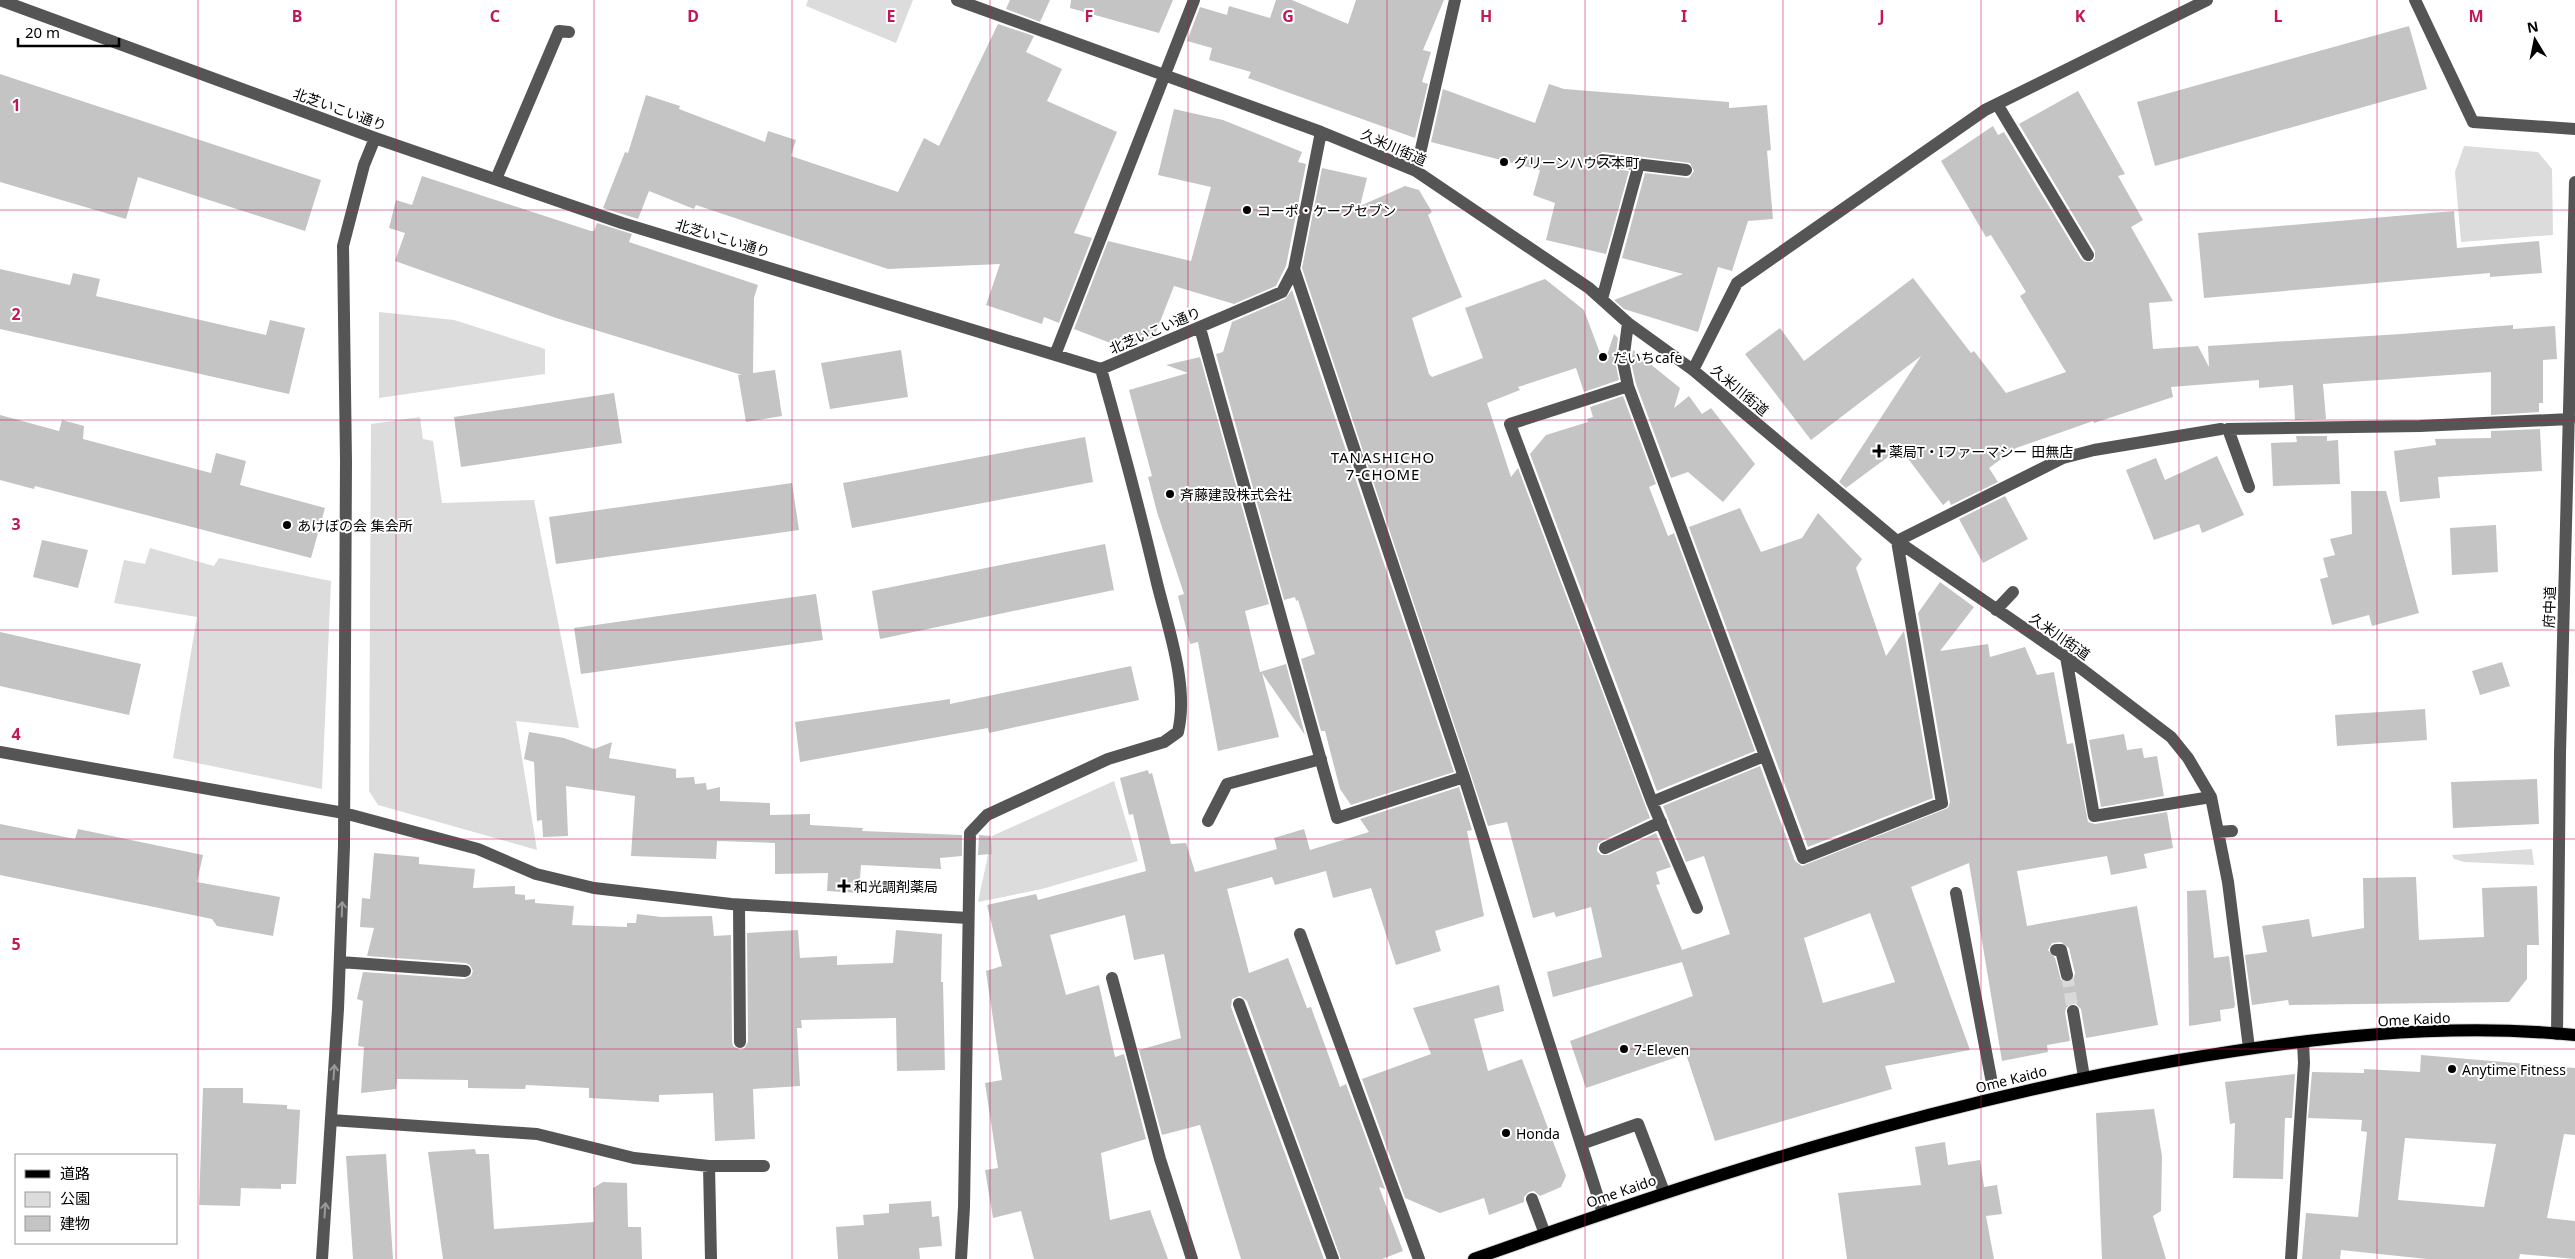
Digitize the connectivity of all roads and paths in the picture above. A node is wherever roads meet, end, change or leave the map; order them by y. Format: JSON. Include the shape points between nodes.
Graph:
{"nodes":[{"id":1,"x":0,"y":0,"type":"edge"},
{"id":2,"x":957,"y":0,"type":"edge"},
{"id":3,"x":1194,"y":0,"type":"edge"},
{"id":4,"x":1455,"y":0,"type":"edge"},
{"id":5,"x":2208,"y":0,"type":"edge"},
{"id":6,"x":2415,"y":0,"type":"edge"},
{"id":7,"x":570,"y":32,"type":"dead end"},
{"id":8,"x":1164,"y":75,"type":"junction"},
{"id":9,"x":1997,"y":104,"type":"junction"},
{"id":10,"x":2575,"y":129,"type":"edge"},
{"id":11,"x":1321,"y":132,"type":"junction"},
{"id":12,"x":375,"y":138,"type":"junction"},
{"id":13,"x":1602,"y":160,"type":"dead end"},
{"id":14,"x":1639,"y":164,"type":"junction"},
{"id":15,"x":1686,"y":170,"type":"dead end"},
{"id":16,"x":1416,"y":171,"type":"junction"},
{"id":17,"x":496,"y":180,"type":"junction"},
{"id":18,"x":2575,"y":182,"type":"edge"},
{"id":19,"x":2088,"y":255,"type":"dead end"},
{"id":20,"x":1294,"y":270,"type":"junction"},
{"id":21,"x":1602,"y":299,"type":"junction"},
{"id":22,"x":1628,"y":323,"type":"junction"},
{"id":23,"x":1200,"y":328,"type":"junction"},
{"id":24,"x":1054,"y":355,"type":"junction"},
{"id":25,"x":1102,"y":369,"type":"junction"},
{"id":26,"x":1693,"y":370,"type":"junction"},
{"id":27,"x":1628,"y":386,"type":"junction"},
{"id":28,"x":2570,"y":419,"type":"junction"},
{"id":29,"x":2225,"y":429,"type":"junction"},
{"id":30,"x":2249,"y":487,"type":"dead end"},
{"id":31,"x":1896,"y":541,"type":"junction"},
{"id":32,"x":2012,"y":592,"type":"dead end"},
{"id":33,"x":1996,"y":610,"type":"junction"},
{"id":34,"x":2569,"y":647,"type":"edge"},
{"id":35,"x":2066,"y":657,"type":"junction"},
{"id":36,"x":0,"y":752,"type":"edge"},
{"id":37,"x":1764,"y":756,"type":"junction"},
{"id":38,"x":1321,"y":759,"type":"junction"},
{"id":39,"x":1464,"y":777,"type":"junction"},
{"id":40,"x":2211,"y":797,"type":"junction"},
{"id":41,"x":1652,"y":802,"type":"junction"},
{"id":42,"x":344,"y":813,"type":"junction"},
{"id":43,"x":1208,"y":821,"type":"dead end"},
{"id":44,"x":1661,"y":822,"type":"junction"},
{"id":45,"x":2232,"y":831,"type":"dead end"},
{"id":46,"x":2218,"y":832,"type":"junction"},
{"id":47,"x":1605,"y":848,"type":"dead end"},
{"id":48,"x":1956,"y":893,"type":"dead end"},
{"id":49,"x":739,"y":904,"type":"junction"},
{"id":50,"x":1697,"y":908,"type":"dead end"},
{"id":51,"x":968,"y":918,"type":"junction"},
{"id":52,"x":1300,"y":934,"type":"dead end"},
{"id":53,"x":2056,"y":950,"type":"dead end"},
{"id":54,"x":340,"y":962,"type":"junction"},
{"id":55,"x":465,"y":970,"type":"dead end"},
{"id":56,"x":2066,"y":974,"type":"tunnel mouth"},
{"id":57,"x":1112,"y":978,"type":"dead end"},
{"id":58,"x":1239,"y":1004,"type":"dead end"},
{"id":59,"x":2073,"y":1011,"type":"tunnel mouth"},
{"id":60,"x":2557,"y":1034,"type":"junction"},
{"id":61,"x":2575,"y":1035,"type":"edge"},
{"id":62,"x":740,"y":1042,"type":"dead end"},
{"id":63,"x":2303,"y":1042,"type":"junction"},
{"id":64,"x":2249,"y":1048,"type":"junction"},
{"id":65,"x":2084,"y":1077,"type":"junction"},
{"id":66,"x":1991,"y":1078,"type":"dead end"},
{"id":67,"x":331,"y":1120,"type":"junction"},
{"id":68,"x":1581,"y":1144,"type":"junction"},
{"id":69,"x":709,"y":1166,"type":"junction"},
{"id":70,"x":764,"y":1166,"type":"dead end"},
{"id":71,"x":1664,"y":1192,"type":"junction"},
{"id":72,"x":1532,"y":1199,"type":"dead end"},
{"id":73,"x":1603,"y":1213,"type":"junction"},
{"id":74,"x":1545,"y":1234,"type":"junction"},
{"id":75,"x":322,"y":1259,"type":"edge"},
{"id":76,"x":711,"y":1259,"type":"edge"},
{"id":77,"x":961,"y":1259,"type":"edge"},
{"id":78,"x":1192,"y":1259,"type":"edge"},
{"id":79,"x":1333,"y":1259,"type":"edge"},
{"id":80,"x":1419,"y":1259,"type":"edge"},
{"id":81,"x":1474,"y":1259,"type":"edge"},
{"id":82,"x":2290,"y":1259,"type":"edge"}],
"edges":[{"from":1,"to":12,"type":"street","name":"北芝いこい通り"},
{"from":2,"to":8,"type":"street","name":"久米川街道"},
{"from":3,"to":8,"type":"street"},
{"from":4,"to":16,"type":"street"},
{"from":5,"to":9,"type":"street"},
{"from":6,"to":10,"type":"street","via":[[2473,122]]},
{"from":7,"to":17,"type":"street","via":[[558,31]]},
{"from":8,"to":11,"type":"street","name":"久米川街道"},
{"from":8,"to":24,"type":"street"},
{"from":9,"to":19,"type":"street"},
{"from":9,"to":26,"type":"street","via":[[1737,283]]},
{"from":11,"to":16,"type":"street","name":"久米川街道"},
{"from":11,"to":20,"type":"street","name":"北芝いこい通り"},
{"from":12,"to":17,"type":"street","name":"北芝いこい通り"},
{"from":12,"to":42,"type":"street","via":[[364,165],[344,246]]},
{"from":13,"to":14,"type":"street"},
{"from":14,"to":15,"type":"street"},
{"from":14,"to":21,"type":"street"},
{"from":16,"to":21,"type":"street","name":"久米川街道"},
{"from":17,"to":24,"type":"street","name":"北芝いこい通り","via":[[622,223]]},
{"from":18,"to":28,"type":"street","name":"府中道"},
{"from":20,"to":23,"type":"street","name":"北芝いこい通り","via":[[1282,292]]},
{"from":20,"to":39,"type":"street"},
{"from":21,"to":22,"type":"street","name":"久米川街道"},
{"from":22,"to":26,"type":"street","name":"久米川街道"},
{"from":22,"to":27,"type":"street","via":[[1624,362]]},
{"from":23,"to":25,"type":"street","name":"北芝いこい通り"},
{"from":23,"to":38,"type":"street"},
{"from":24,"to":25,"type":"street","name":"北芝いこい通り"},
{"from":25,"to":51,"type":"street","via":[[1170,636],[1180,685],[1182,716],[1178,732],[1164,742],[1108,759],[987,815],[970,833]]},
{"from":26,"to":31,"type":"street","name":"久米川街道"},
{"from":27,"to":37,"type":"street"},
{"from":27,"to":41,"type":"street","via":[[1510,424]]},
{"from":28,"to":29,"type":"street","via":[[2420,426]]},
{"from":28,"to":34,"type":"street","name":"府中道"},
{"from":29,"to":30,"type":"street"},
{"from":29,"to":31,"type":"street","via":[[2063,458]]},
{"from":31,"to":33,"type":"street","name":"久米川街道"},
{"from":31,"to":37,"type":"street","via":[[1942,803],[1803,858]]},
{"from":32,"to":33,"type":"street"},
{"from":33,"to":35,"type":"street","name":"久米川街道"},
{"from":34,"to":60,"type":"street","name":"府中道"},
{"from":35,"to":40,"type":"street","name":"久米川街道","via":[[2193,755]]},
{"from":35,"to":40,"type":"street","via":[[2094,816]]},
{"from":36,"to":42,"type":"street"},
{"from":37,"to":41,"type":"street"},
{"from":38,"to":39,"type":"street","via":[[1337,818]]},
{"from":38,"to":43,"type":"street","via":[[1227,784]]},
{"from":39,"to":68,"type":"street"},
{"from":40,"to":46,"type":"street","name":"久米川街道"},
{"from":41,"to":44,"type":"street"},
{"from":42,"to":49,"type":"street","via":[[478,849],[536,874],[594,888]]},
{"from":54,"to":42,"type":"street","one_way":true},
{"from":44,"to":47,"type":"street"},
{"from":44,"to":50,"type":"street"},
{"from":45,"to":46,"type":"street"},
{"from":46,"to":64,"type":"street","name":"久米川街道","via":[[2228,882]]},
{"from":48,"to":66,"type":"street"},
{"from":49,"to":51,"type":"street"},
{"from":49,"to":62,"type":"street"},
{"from":51,"to":77,"type":"street"},
{"from":52,"to":80,"type":"street"},
{"from":53,"to":56,"type":"street","via":[[2061,950]]},
{"from":54,"to":55,"type":"street"},
{"from":67,"to":54,"type":"street","one_way":true},
{"from":57,"to":78,"type":"street","via":[[1160,1159]]},
{"from":58,"to":79,"type":"street"},
{"from":59,"to":65,"type":"street"},
{"from":60,"to":61,"type":"main road","name":"Ome Kaido"},
{"from":60,"to":63,"type":"main road","name":"Ome Kaido","via":[[2416,1032]]},
{"from":63,"to":64,"type":"main road","name":"Ome Kaido"},
{"from":63,"to":82,"type":"street"},
{"from":64,"to":65,"type":"main road","name":"Ome Kaido"},
{"from":65,"to":71,"type":"main road","name":"Ome Kaido","via":[[1980,1101],[1800,1150]]},
{"from":67,"to":69,"type":"street","via":[[537,1134],[634,1158]]},
{"from":75,"to":67,"type":"street","one_way":true},
{"from":68,"to":71,"type":"street","via":[[1638,1124]]},
{"from":68,"to":73,"type":"street"},
{"from":69,"to":70,"type":"street"},
{"from":69,"to":76,"type":"street"},
{"from":71,"to":73,"type":"main road","name":"Ome Kaido"},
{"from":72,"to":74,"type":"street"},
{"from":73,"to":74,"type":"main road","name":"Ome Kaido"},
{"from":74,"to":81,"type":"main road","name":"Ome Kaido"}]}
